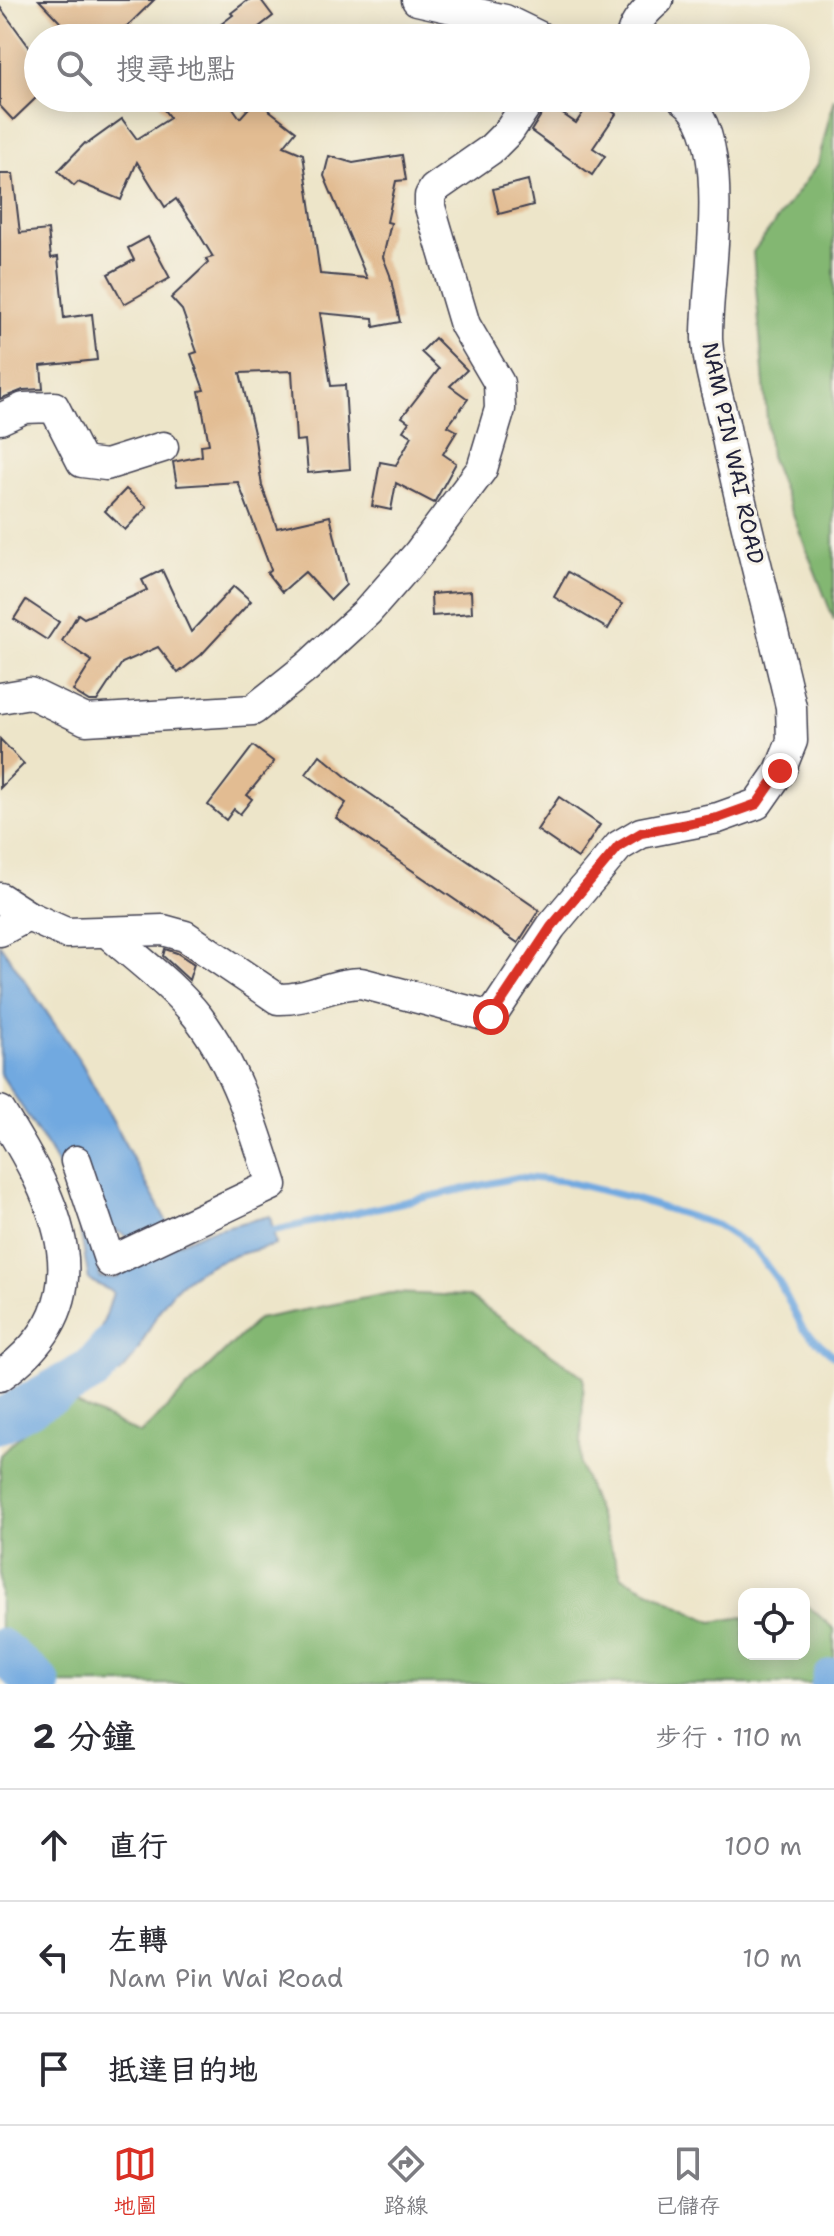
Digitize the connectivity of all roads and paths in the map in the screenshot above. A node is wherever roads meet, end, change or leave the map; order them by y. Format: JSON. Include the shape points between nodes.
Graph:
{"nodes":[{"id":1,"x":417,"y":0,"type":"edge"},
{"id":2,"x":658,"y":0,"type":"edge"},
{"id":3,"x":513,"y":24,"type":"edge"},
{"id":4,"x":637,"y":24,"type":"edge"},
{"id":5,"x":522,"y":112,"type":"edge"},
{"id":6,"x":695,"y":112,"type":"edge"},
{"id":7,"x":0,"y":419,"type":"edge"},
{"id":8,"x":163,"y":447,"type":"dead end"},
{"id":9,"x":0,"y":698,"type":"edge"},
{"id":10,"x":8,"y":918,"type":"edge"},
{"id":11,"x":108,"y":933,"type":"junction"},
{"id":12,"x":0,"y":1111,"type":"edge"},
{"id":13,"x":76,"y":1161,"type":"dead end"},
{"id":14,"x":0,"y":1376,"type":"edge"}],
"edges":[{"from":1,"to":3,"type":"street"},
{"from":2,"to":4,"type":"street"},
{"from":5,"to":9,"type":"street","via":[[490,150],[430,196],[465,325],[499,383],[500,409],[482,469],[367,612],[253,710],[86,720],[30,693]]},
{"from":6,"to":11,"type":"street","name":"NAM PIN WAI ROAD","via":[[712,147],[716,190],[707,341],[735,481],[791,707],[792,741],[780,771],[757,804],[718,818],[641,833],[619,846],[551,927],[491,1017],[361,983],[297,1000],[278,999],[185,936],[163,930]]},
{"from":7,"to":8,"type":"street","via":[[24,408],[54,407],[82,462],[106,465]]},
{"from":10,"to":11,"type":"street","via":[[66,933]]},
{"from":11,"to":13,"type":"street","via":[[168,985],[220,1051],[272,1185],[110,1262]]},
{"from":12,"to":14,"type":"street","via":[[47,1194],[63,1262],[52,1322],[36,1346]]}]}
